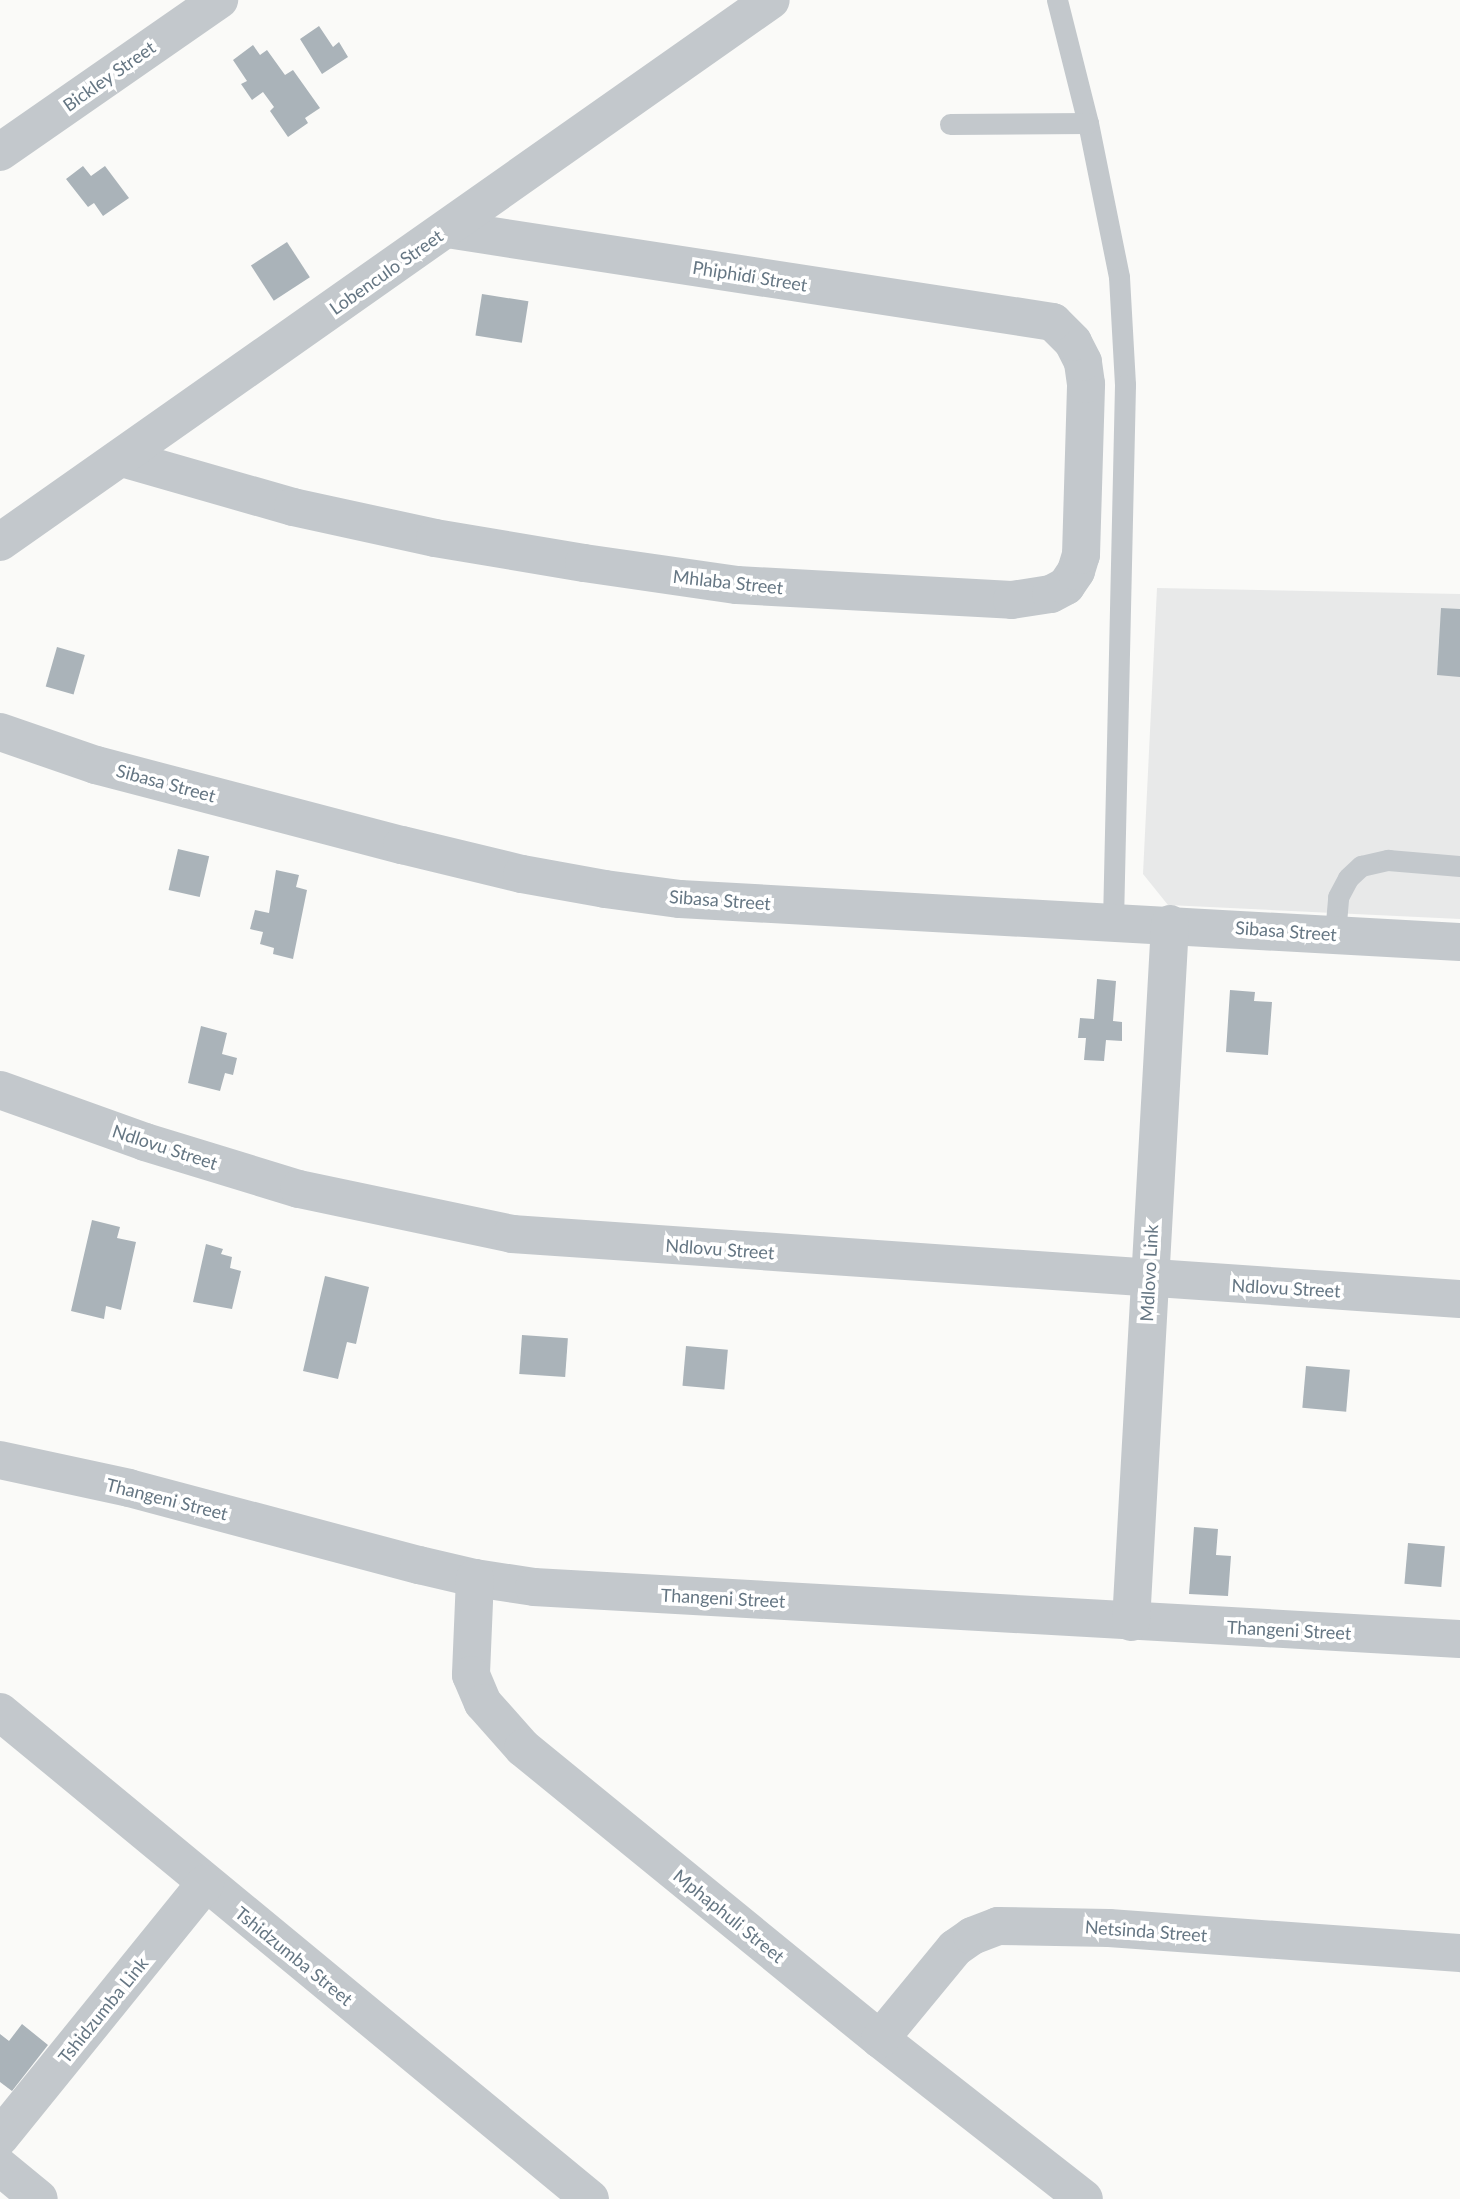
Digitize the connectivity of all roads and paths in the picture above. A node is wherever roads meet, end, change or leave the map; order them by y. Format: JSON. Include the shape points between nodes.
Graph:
{"nodes":[{"id":1,"x":219,"y":0,"type":"edge"},
{"id":2,"x":771,"y":0,"type":"edge"},
{"id":3,"x":1057,"y":0,"type":"edge"},
{"id":4,"x":1088,"y":123,"type":"junction"},
{"id":5,"x":950,"y":124,"type":"dead end"},
{"id":6,"x":0,"y":152,"type":"edge"},
{"id":7,"x":447,"y":229,"type":"junction"},
{"id":8,"x":1053,"y":322,"type":"joint"},
{"id":9,"x":122,"y":458,"type":"junction"},
{"id":10,"x":0,"y":542,"type":"edge"},
{"id":11,"x":0,"y":732,"type":"edge"},
{"id":12,"x":1460,"y":866,"type":"edge"},
{"id":13,"x":1113,"y":921,"type":"junction"},
{"id":14,"x":1170,"y":924,"type":"junction"},
{"id":15,"x":1335,"y":934,"type":"junction"},
{"id":16,"x":1460,"y":942,"type":"edge"},
{"id":17,"x":0,"y":1090,"type":"edge"},
{"id":18,"x":1149,"y":1280,"type":"junction"},
{"id":19,"x":1460,"y":1299,"type":"edge"},
{"id":20,"x":0,"y":1460,"type":"edge"},
{"id":21,"x":475,"y":1578,"type":"junction"},
{"id":22,"x":1131,"y":1622,"type":"junction"},
{"id":23,"x":1460,"y":1639,"type":"edge"},
{"id":24,"x":0,"y":1712,"type":"edge"},
{"id":25,"x":205,"y":1884,"type":"junction"},
{"id":26,"x":1460,"y":1953,"type":"edge"},
{"id":27,"x":880,"y":2039,"type":"junction"},
{"id":28,"x":0,"y":2137,"type":"edge"},
{"id":29,"x":0,"y":2167,"type":"edge"},
{"id":30,"x":39,"y":2199,"type":"edge"},
{"id":31,"x":590,"y":2199,"type":"edge"},
{"id":32,"x":1084,"y":2199,"type":"edge"}],
"edges":[{"from":1,"to":6,"type":"street","name":"Bickley Street"},
{"from":2,"to":7,"type":"street","name":"Lobenculo Street"},
{"from":3,"to":4,"type":"lane"},
{"from":4,"to":5,"type":"lane"},
{"from":4,"to":13,"type":"lane","via":[[1119,277],[1125,385]]},
{"from":7,"to":8,"type":"street","name":"Phiphidi Street"},
{"from":7,"to":9,"type":"street","name":"Lobenculo Street"},
{"from":8,"to":9,"type":"street","name":"Mhlaba Street","via":[[1073,342],[1083,362],[1086,384],[1081,555],[1066,586],[1032,599],[737,585],[584,564],[293,507]]},
{"from":9,"to":10,"type":"street","name":"Lobenculo Street"},
{"from":11,"to":13,"type":"street","name":"Sibasa Street","via":[[96,765],[402,845],[605,889],[680,899]]},
{"from":12,"to":15,"type":"lane","via":[[1388,860],[1361,866],[1338,897]]},
{"from":13,"to":14,"type":"street","name":"Sibasa Street"},
{"from":14,"to":15,"type":"street","name":"Sibasa Street"},
{"from":14,"to":18,"type":"street","name":"Mdlovo Link"},
{"from":15,"to":16,"type":"street","name":"Sibasa Street"},
{"from":17,"to":18,"type":"street","name":"Ndlovu Street","via":[[145,1142],[299,1189],[512,1234]]},
{"from":18,"to":19,"type":"street","name":"Ndlovu Street"},
{"from":18,"to":22,"type":"street","name":"Mdlovo Link"},
{"from":20,"to":21,"type":"street","name":"Thangeni Street","via":[[129,1488]]},
{"from":21,"to":22,"type":"street","name":"Thangeni Street","via":[[534,1587]]},
{"from":21,"to":27,"type":"street","name":"Mphaphuli Street","via":[[471,1675],[483,1703],[502,1726],[523,1748]]},
{"from":22,"to":23,"type":"street","name":"Thangeni Street"},
{"from":24,"to":25,"type":"street","name":"Tshidzumba Street"},
{"from":25,"to":28,"type":"street","name":"Tshidzumba Link"},
{"from":25,"to":31,"type":"street","name":"Tshidzumba Street"},
{"from":26,"to":27,"type":"street","name":"Netsinda Street","via":[[1109,1928],[998,1927],[955,1948]]},
{"from":27,"to":32,"type":"street","name":"Mphaphuli Street"},
{"from":29,"to":30,"type":"street"}]}
